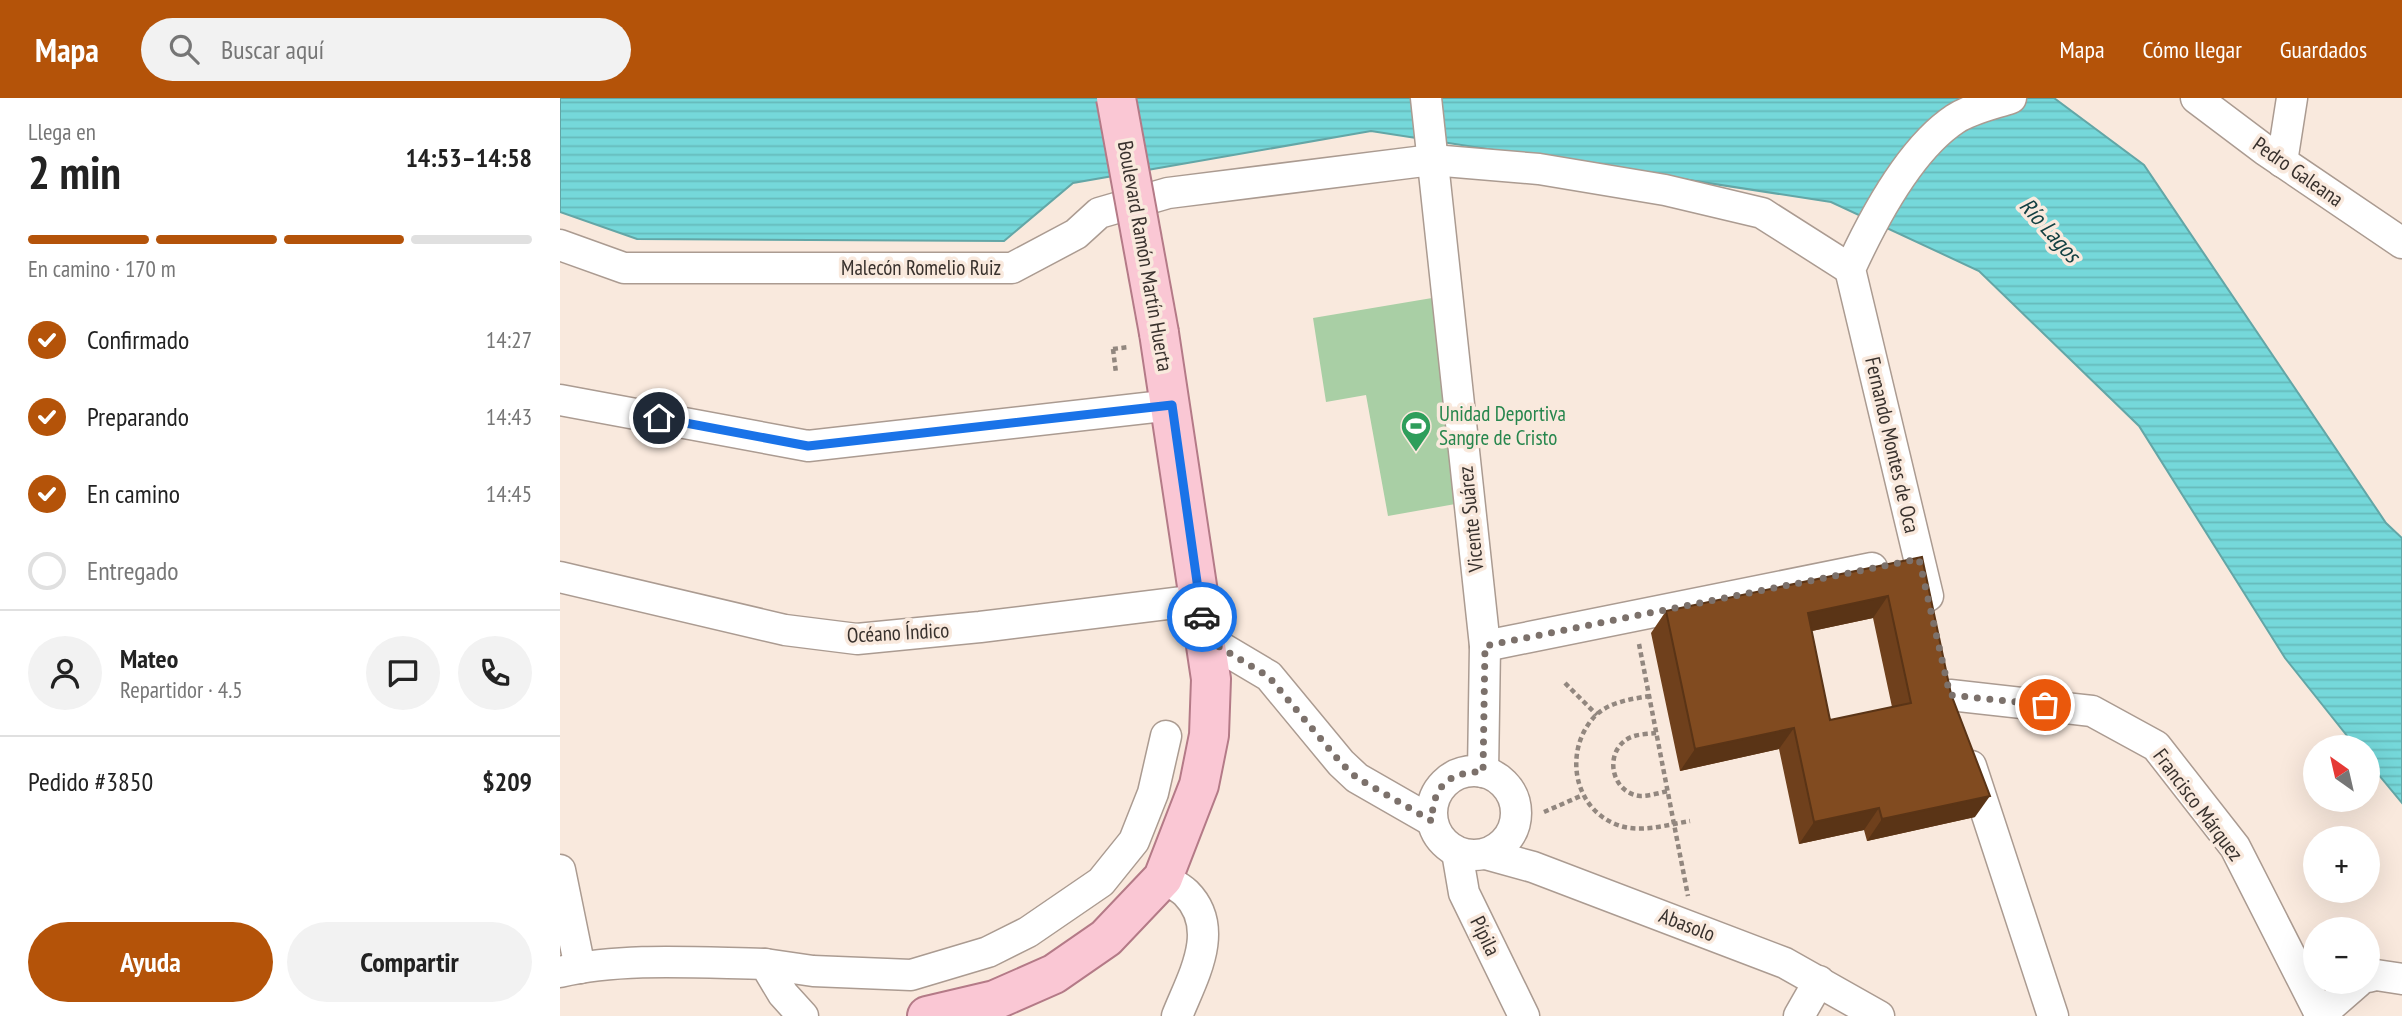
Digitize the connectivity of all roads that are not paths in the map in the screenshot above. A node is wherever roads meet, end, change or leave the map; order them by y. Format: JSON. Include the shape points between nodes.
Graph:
{"nodes":[{"id":1,"x":1116,"y":98,"type":"edge"},
{"id":2,"x":1426,"y":98,"type":"edge"},
{"id":3,"x":2011,"y":98,"type":"edge"},
{"id":4,"x":2196,"y":98,"type":"edge"},
{"id":5,"x":2292,"y":98,"type":"edge"},
{"id":6,"x":1431,"y":151,"type":"junction"},
{"id":7,"x":2282,"y":162,"type":"junction"},
{"id":8,"x":2402,"y":243,"type":"edge"},
{"id":9,"x":560,"y":245,"type":"edge"},
{"id":10,"x":1850,"y":269,"type":"junction"},
{"id":11,"x":560,"y":400,"type":"edge"},
{"id":12,"x":1172,"y":405,"type":"junction"},
{"id":13,"x":1919,"y":559,"type":"junction"},
{"id":14,"x":560,"y":577,"type":"edge"},
{"id":15,"x":1199,"y":600,"type":"junction"},
{"id":16,"x":1934,"y":627,"type":"edge"},
{"id":17,"x":1205,"y":638,"type":"junction"},
{"id":18,"x":1485,"y":646,"type":"junction"},
{"id":19,"x":1166,"y":736,"type":"dead end"},
{"id":20,"x":1483,"y":772,"type":"junction"},
{"id":21,"x":1432,"y":821,"type":"junction"},
{"id":22,"x":1472,"y":853,"type":"junction"},
{"id":23,"x":560,"y":870,"type":"edge"},
{"id":24,"x":1163,"y":878,"type":"junction"},
{"id":25,"x":765,"y":964,"type":"junction"},
{"id":26,"x":570,"y":970,"type":"edge"},
{"id":27,"x":2380,"y":976,"type":"edge"},
{"id":28,"x":2402,"y":979,"type":"edge"},
{"id":29,"x":1819,"y":981,"type":"junction"},
{"id":30,"x":2344,"y":994,"type":"edge"},
{"id":31,"x":2320,"y":1015,"type":"edge"},
{"id":32,"x":803,"y":1016,"type":"edge"},
{"id":33,"x":927,"y":1016,"type":"edge"},
{"id":34,"x":1177,"y":1016,"type":"edge"},
{"id":35,"x":1524,"y":1016,"type":"edge"},
{"id":36,"x":1799,"y":1016,"type":"edge"},
{"id":37,"x":1879,"y":1016,"type":"edge"},
{"id":38,"x":2053,"y":1016,"type":"edge"}],
"edges":[{"from":1,"to":12,"type":"main road","name":"Boulevard Ramón Martín Huerta","bridge":true},
{"from":2,"to":6,"type":"street","name":"Vicente Suárez"},
{"from":3,"to":10,"type":"street","via":[[1956,118],[1917,153]]},
{"from":4,"to":7,"type":"street","name":"Pedro Galeana"},
{"from":5,"to":7,"type":"street"},
{"from":6,"to":9,"type":"street","name":"Malecón Romelio Ruiz","via":[[1168,193],[1099,213],[1076,234],[1012,268],[624,268]]},
{"from":6,"to":10,"type":"street","name":"Malecón Romelio Ruiz","via":[[1665,190],[1762,213]]},
{"from":6,"to":18,"type":"street","name":"Vicente Suárez"},
{"from":7,"to":8,"type":"street","name":"Pedro Galeana"},
{"from":10,"to":13,"type":"street","name":"Fernando Montes de Oca"},
{"from":11,"to":12,"type":"street","via":[[808,446]]},
{"from":12,"to":15,"type":"main road","name":"Boulevard Ramón Martín Huerta"},
{"from":13,"to":16,"type":"street","name":"Fernando Montes de Oca"},
{"from":13,"to":18,"type":"street"},
{"from":14,"to":15,"type":"street","name":"Océano Índico","via":[[785,630],[857,639]]},
{"from":15,"to":17,"type":"main road","name":"Boulevard Ramón Martín Huerta"},
{"from":17,"to":21,"type":"street","via":[[1269,677],[1357,778]]},
{"from":17,"to":24,"type":"main road","name":"Boulevard Ramón Martín Huerta","via":[[1211,679],[1209,735],[1199,785]]},
{"from":18,"to":20,"type":"street","name":"Vicente Suárez"},
{"from":19,"to":25,"type":"street","via":[[1153,793],[1135,841],[1101,882],[1028,932],[988,952],[911,975]]},
{"from":20,"to":21,"type":"street","via":[[1469,771],[1445,783],[1432,807]]},
{"from":20,"to":22,"type":"street","via":[[1506,786],[1517,811],[1509,838],[1499,848]]},
{"from":21,"to":22,"type":"street","via":[[1446,845]]},
{"from":22,"to":29,"type":"street","name":"Abasolo","via":[[1533,867],[1785,962]]},
{"from":22,"to":35,"type":"street","name":"Pípila","via":[[1464,892]]},
{"from":23,"to":26,"type":"street"},
{"from":24,"to":33,"type":"main road","name":"Boulevard Ramón Martín Huerta","via":[[1106,938],[1054,974],[995,1000]]},
{"from":24,"to":34,"type":"street","via":[[1187,894],[1204,921],[1202,954]]},
{"from":25,"to":26,"type":"street","via":[[670,962]]},
{"from":25,"to":32,"type":"street"},
{"from":27,"to":28,"type":"street"},
{"from":29,"to":36,"type":"street"},
{"from":29,"to":37,"type":"street","name":"Abasolo"},
{"from":30,"to":31,"type":"street"},
{"from":31,"to":38,"type":"street","name":"Francisco Márquez","via":[[2235,847],[2156,746],[2092,711],[1953,707]]}]}
